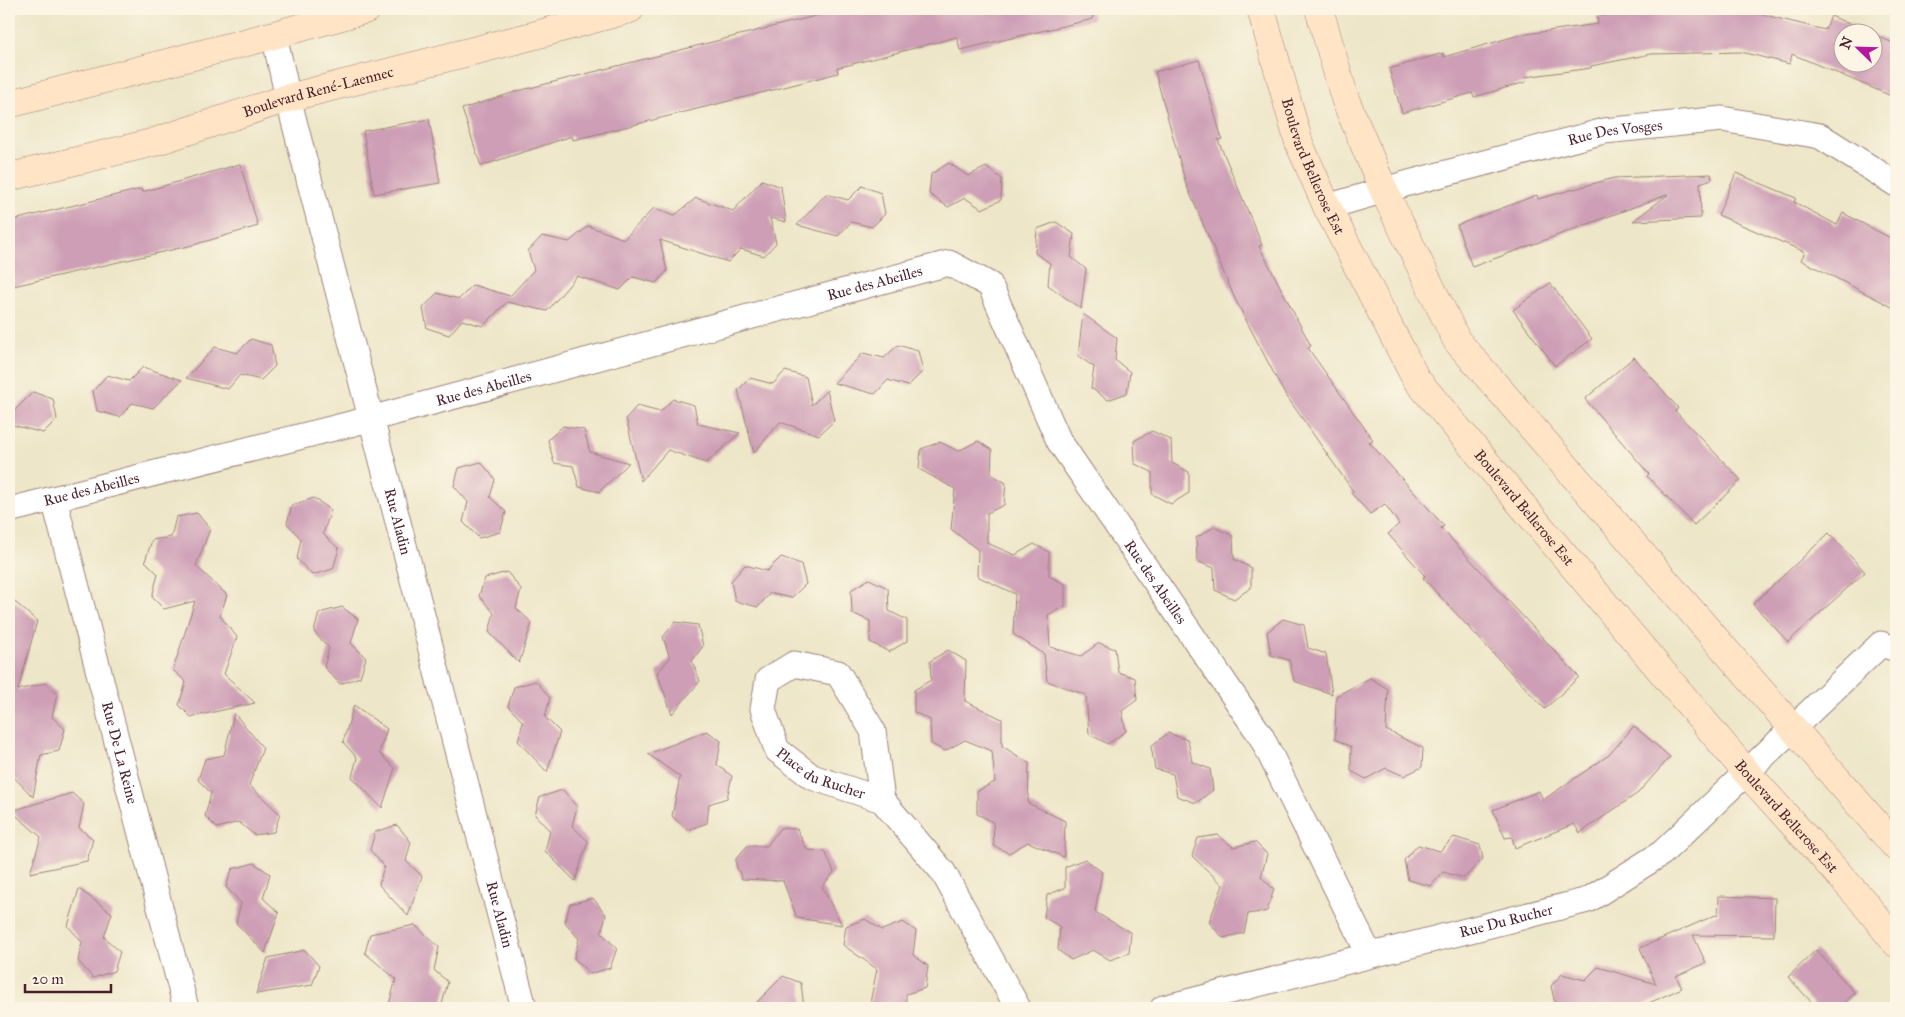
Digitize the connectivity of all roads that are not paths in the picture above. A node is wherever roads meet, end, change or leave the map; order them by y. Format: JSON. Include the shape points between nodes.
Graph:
{"nodes":[{"id":1,"x":367,"y":9,"type":"edge"},
{"id":2,"x":630,"y":9,"type":"edge"},
{"id":3,"x":1261,"y":9,"type":"edge"},
{"id":4,"x":1319,"y":9,"type":"edge"},
{"id":5,"x":274,"y":35,"type":"junction"},
{"id":6,"x":288,"y":98,"type":"junction"},
{"id":7,"x":9,"y":104,"type":"edge"},
{"id":8,"x":9,"y":177,"type":"edge"},
{"id":9,"x":1896,"y":184,"type":"edge"},
{"id":10,"x":1384,"y":191,"type":"junction"},
{"id":11,"x":1327,"y":207,"type":"junction"},
{"id":12,"x":370,"y":419,"type":"junction"},
{"id":13,"x":54,"y":499,"type":"junction"},
{"id":14,"x":9,"y":510,"type":"edge"},
{"id":15,"x":1896,"y":649,"type":"edge"},
{"id":16,"x":1795,"y":728,"type":"junction"},
{"id":17,"x":1747,"y":773,"type":"junction"},
{"id":18,"x":882,"y":800,"type":"junction"},
{"id":19,"x":1896,"y":847,"type":"edge"},
{"id":20,"x":1896,"y":943,"type":"edge"},
{"id":21,"x":1369,"y":954,"type":"junction"},
{"id":22,"x":186,"y":1008,"type":"edge"},
{"id":23,"x":524,"y":1008,"type":"edge"},
{"id":24,"x":1018,"y":1008,"type":"edge"},
{"id":25,"x":1162,"y":1008,"type":"edge"}],
"edges":[{"from":1,"to":5,"type":"street"},
{"from":2,"to":6,"type":"street","name":"Boulevard René-Laennec"},
{"from":3,"to":11,"type":"street","name":"Boulevard Bellerose Est","via":[[1299,143]]},
{"from":4,"to":10,"type":"street","via":[[1344,99]]},
{"from":5,"to":6,"type":"street","name":"Rue Aladin"},
{"from":5,"to":7,"type":"street"},
{"from":6,"to":8,"type":"street","name":"Boulevard René-Laennec","via":[[151,142]]},
{"from":6,"to":12,"type":"street","name":"Rue Aladin"},
{"from":9,"to":10,"type":"street","name":"Rue Des Vosges","via":[[1820,136],[1722,119],[1604,131]]},
{"from":10,"to":11,"type":"street","name":"Rue Des Vosges"},
{"from":10,"to":16,"type":"street","via":[[1457,341]]},
{"from":11,"to":17,"type":"street","name":"Boulevard Bellerose Est","via":[[1416,379]]},
{"from":12,"to":13,"type":"street","name":"Rue des Abeilles"},
{"from":12,"to":21,"type":"street","name":"Rue des Abeilles","via":[[949,263],[990,285],[1060,441],[1261,736]]},
{"from":12,"to":23,"type":"street","name":"Rue Aladin"},
{"from":13,"to":14,"type":"street","name":"Rue des Abeilles"},
{"from":13,"to":22,"type":"street","name":"Rue De La Reine"},
{"from":15,"to":16,"type":"street","via":[[1881,644]]},
{"from":16,"to":17,"type":"street","name":"Rue Du Rucher"},
{"from":16,"to":19,"type":"street"},
{"from":17,"to":20,"type":"street","name":"Boulevard Bellerose Est","via":[[1862,900]]},
{"from":17,"to":21,"type":"street","name":"Rue Du Rucher","via":[[1662,853],[1588,900]]},
{"from":18,"to":18,"type":"street","name":"Place du Rucher","via":[[873,731],[838,673],[794,664],[768,680],[763,710],[777,750],[812,777]]},
{"from":18,"to":24,"type":"street","name":"Place du Rucher","via":[[944,872]]},
{"from":21,"to":25,"type":"street","name":"Rue Du Rucher"}]}
